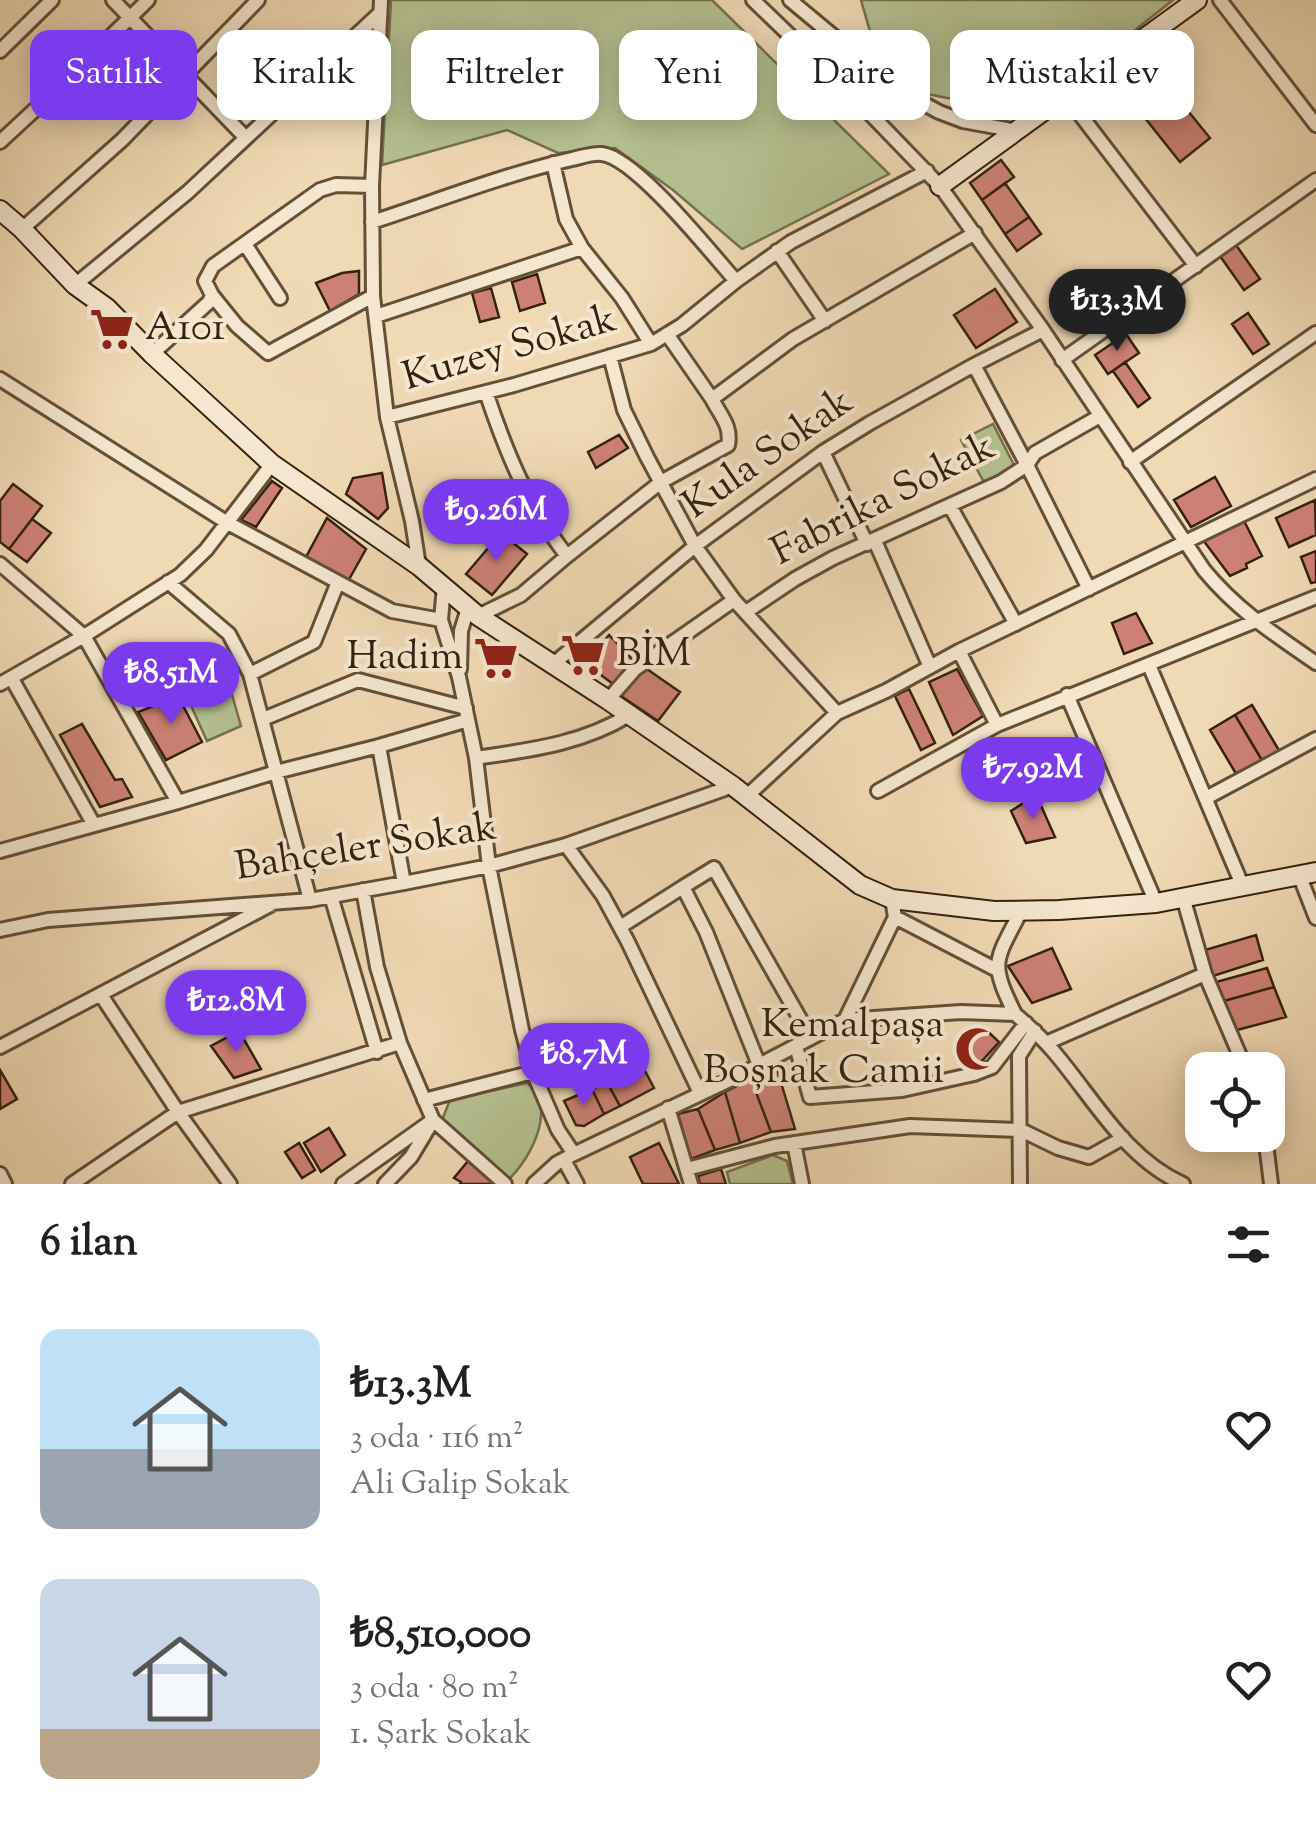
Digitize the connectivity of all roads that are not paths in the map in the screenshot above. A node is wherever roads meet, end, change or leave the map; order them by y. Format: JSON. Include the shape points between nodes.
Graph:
{"nodes":[{"id":1,"x":52,"y":0,"type":"edge"},
{"id":2,"x":113,"y":0,"type":"edge"},
{"id":3,"x":148,"y":0,"type":"edge"},
{"id":4,"x":258,"y":0,"type":"edge"},
{"id":5,"x":753,"y":0,"type":"edge"},
{"id":6,"x":790,"y":0,"type":"edge"},
{"id":7,"x":1198,"y":0,"type":"edge"},
{"id":8,"x":1220,"y":0,"type":"edge"},
{"id":9,"x":380,"y":6,"type":"edge"},
{"id":10,"x":129,"y":18,"type":"junction"},
{"id":11,"x":141,"y":30,"type":"edge"},
{"id":12,"x":1157,"y":30,"type":"edge"},
{"id":13,"x":0,"y":51,"type":"edge"},
{"id":14,"x":197,"y":64,"type":"edge"},
{"id":15,"x":197,"y":87,"type":"edge"},
{"id":16,"x":142,"y":120,"type":"edge"},
{"id":17,"x":1032,"y":120,"type":"edge"},
{"id":18,"x":1084,"y":120,"type":"edge"},
{"id":19,"x":1316,"y":125,"type":"edge"},
{"id":20,"x":1017,"y":131,"type":"junction"},
{"id":21,"x":245,"y":136,"type":"junction"},
{"id":22,"x":0,"y":142,"type":"edge"},
{"id":23,"x":553,"y":164,"type":"junction"},
{"id":24,"x":927,"y":171,"type":"junction"},
{"id":25,"x":1316,"y":180,"type":"edge"},
{"id":26,"x":372,"y":186,"type":"junction"},
{"id":27,"x":940,"y":186,"type":"junction"},
{"id":28,"x":0,"y":210,"type":"edge"},
{"id":29,"x":372,"y":222,"type":"junction"},
{"id":30,"x":22,"y":228,"type":"junction"},
{"id":31,"x":975,"y":232,"type":"junction"},
{"id":32,"x":245,"y":244,"type":"junction"},
{"id":33,"x":582,"y":248,"type":"junction"},
{"id":34,"x":777,"y":251,"type":"junction"},
{"id":35,"x":1196,"y":266,"type":"junction"},
{"id":36,"x":736,"y":280,"type":"junction"},
{"id":37,"x":75,"y":284,"type":"junction"},
{"id":38,"x":212,"y":294,"type":"junction"},
{"id":39,"x":373,"y":296,"type":"junction"},
{"id":40,"x":280,"y":298,"type":"dead end"},
{"id":41,"x":376,"y":316,"type":"junction"},
{"id":42,"x":825,"y":321,"type":"junction"},
{"id":43,"x":1043,"y":330,"type":"junction"},
{"id":44,"x":667,"y":334,"type":"junction"},
{"id":45,"x":1316,"y":334,"type":"edge"},
{"id":46,"x":651,"y":344,"type":"junction"},
{"id":47,"x":152,"y":354,"type":"junction"},
{"id":48,"x":610,"y":356,"type":"junction"},
{"id":49,"x":1062,"y":360,"type":"junction"},
{"id":50,"x":974,"y":365,"type":"junction"},
{"id":51,"x":0,"y":379,"type":"edge"},
{"id":52,"x":486,"y":392,"type":"junction"},
{"id":53,"x":712,"y":399,"type":"junction"},
{"id":54,"x":1100,"y":416,"type":"junction"},
{"id":55,"x":387,"y":418,"type":"junction"},
{"id":56,"x":824,"y":452,"type":"junction"},
{"id":57,"x":1130,"y":462,"type":"junction"},
{"id":58,"x":272,"y":464,"type":"junction"},
{"id":59,"x":1027,"y":464,"type":"junction"},
{"id":60,"x":1316,"y":478,"type":"edge"},
{"id":61,"x":661,"y":482,"type":"junction"},
{"id":62,"x":950,"y":506,"type":"junction"},
{"id":63,"x":226,"y":522,"type":"junction"},
{"id":64,"x":871,"y":542,"type":"junction"},
{"id":65,"x":1186,"y":543,"type":"junction"},
{"id":66,"x":694,"y":546,"type":"junction"},
{"id":67,"x":567,"y":556,"type":"junction"},
{"id":68,"x":0,"y":564,"type":"edge"},
{"id":69,"x":419,"y":566,"type":"junction"},
{"id":70,"x":168,"y":582,"type":"junction"},
{"id":71,"x":338,"y":582,"type":"junction"},
{"id":72,"x":444,"y":586,"type":"junction"},
{"id":73,"x":1089,"y":589,"type":"junction"},
{"id":74,"x":1316,"y":597,"type":"edge"},
{"id":75,"x":734,"y":600,"type":"junction"},
{"id":76,"x":473,"y":612,"type":"junction"},
{"id":77,"x":746,"y":612,"type":"junction"},
{"id":78,"x":441,"y":620,"type":"junction"},
{"id":79,"x":1255,"y":621,"type":"junction"},
{"id":80,"x":1016,"y":624,"type":"junction"},
{"id":81,"x":84,"y":636,"type":"junction"},
{"id":82,"x":959,"y":652,"type":"junction"},
{"id":83,"x":1316,"y":663,"type":"edge"},
{"id":84,"x":552,"y":665,"type":"junction"},
{"id":85,"x":1149,"y":665,"type":"junction"},
{"id":86,"x":930,"y":666,"type":"junction"},
{"id":87,"x":250,"y":674,"type":"junction"},
{"id":88,"x":459,"y":678,"type":"junction"},
{"id":89,"x":6,"y":681,"type":"edge"},
{"id":90,"x":1067,"y":696,"type":"junction"},
{"id":91,"x":608,"y":700,"type":"junction"},
{"id":92,"x":838,"y":713,"type":"junction"},
{"id":93,"x":467,"y":714,"type":"junction"},
{"id":94,"x":628,"y":715,"type":"junction"},
{"id":95,"x":263,"y":720,"type":"junction"},
{"id":96,"x":998,"y":725,"type":"junction"},
{"id":97,"x":1316,"y":739,"type":"edge"},
{"id":98,"x":378,"y":746,"type":"junction"},
{"id":99,"x":476,"y":758,"type":"junction"},
{"id":100,"x":276,"y":772,"type":"junction"},
{"id":101,"x":740,"y":791,"type":"junction"},
{"id":102,"x":878,"y":791,"type":"dead end"},
{"id":103,"x":1206,"y":798,"type":"junction"},
{"id":104,"x":178,"y":802,"type":"junction"},
{"id":105,"x":94,"y":825,"type":"junction"},
{"id":106,"x":566,"y":845,"type":"junction"},
{"id":107,"x":1,"y":849,"type":"edge"},
{"id":108,"x":489,"y":866,"type":"junction"},
{"id":109,"x":1308,"y":874,"type":"edge"},
{"id":110,"x":404,"y":883,"type":"junction"},
{"id":111,"x":1243,"y":886,"type":"junction"},
{"id":112,"x":683,"y":887,"type":"junction"},
{"id":113,"x":362,"y":890,"type":"junction"},
{"id":114,"x":332,"y":896,"type":"junction"},
{"id":115,"x":1183,"y":897,"type":"junction"},
{"id":116,"x":310,"y":900,"type":"junction"},
{"id":117,"x":276,"y":902,"type":"junction"},
{"id":118,"x":1156,"y":903,"type":"junction"},
{"id":119,"x":897,"y":905,"type":"junction"},
{"id":120,"x":1021,"y":910,"type":"junction"},
{"id":121,"x":1316,"y":918,"type":"edge"},
{"id":122,"x":620,"y":926,"type":"junction"},
{"id":123,"x":0,"y":930,"type":"edge"},
{"id":124,"x":997,"y":970,"type":"junction"},
{"id":125,"x":1205,"y":974,"type":"junction"},
{"id":126,"x":100,"y":995,"type":"junction"},
{"id":127,"x":845,"y":1020,"type":"junction"},
{"id":128,"x":1025,"y":1023,"type":"junction"},
{"id":129,"x":810,"y":1038,"type":"junction"},
{"id":130,"x":400,"y":1043,"type":"junction"},
{"id":131,"x":1046,"y":1043,"type":"junction"},
{"id":132,"x":796,"y":1046,"type":"junction"},
{"id":133,"x":0,"y":1047,"type":"edge"},
{"id":134,"x":376,"y":1052,"type":"junction"},
{"id":135,"x":1238,"y":1052,"type":"edge"},
{"id":136,"x":759,"y":1065,"type":"junction"},
{"id":137,"x":533,"y":1072,"type":"junction"},
{"id":138,"x":700,"y":1093,"type":"junction"},
{"id":139,"x":424,"y":1100,"type":"junction"},
{"id":140,"x":668,"y":1108,"type":"junction"},
{"id":141,"x":178,"y":1112,"type":"junction"},
{"id":142,"x":433,"y":1120,"type":"junction"},
{"id":143,"x":1020,"y":1130,"type":"junction"},
{"id":144,"x":1123,"y":1138,"type":"junction"},
{"id":145,"x":794,"y":1143,"type":"junction"},
{"id":146,"x":1267,"y":1152,"type":"edge"},
{"id":147,"x":569,"y":1157,"type":"junction"},
{"id":148,"x":687,"y":1169,"type":"junction"},
{"id":149,"x":0,"y":1174,"type":"edge"},
{"id":150,"x":1174,"y":1183,"type":"edge"},
{"id":151,"x":5,"y":1184,"type":"edge"},
{"id":152,"x":72,"y":1184,"type":"edge"},
{"id":153,"x":230,"y":1184,"type":"edge"},
{"id":154,"x":343,"y":1184,"type":"edge"},
{"id":155,"x":384,"y":1184,"type":"edge"},
{"id":156,"x":505,"y":1184,"type":"edge"},
{"id":157,"x":534,"y":1184,"type":"edge"},
{"id":158,"x":576,"y":1184,"type":"edge"},
{"id":159,"x":692,"y":1184,"type":"edge"},
{"id":160,"x":802,"y":1184,"type":"edge"},
{"id":161,"x":1020,"y":1184,"type":"edge"},
{"id":162,"x":1272,"y":1184,"type":"edge"}],
"edges":[{"from":1,"to":13,"type":"street"},
{"from":2,"to":10,"type":"street"},
{"from":3,"to":10,"type":"street"},
{"from":4,"to":14,"type":"street"},
{"from":5,"to":24,"type":"street"},
{"from":6,"to":20,"type":"street","via":[[913,100],[962,121]]},
{"from":7,"to":12,"type":"street"},
{"from":8,"to":19,"type":"street"},
{"from":9,"to":21,"type":"street"},
{"from":9,"to":26,"type":"street"},
{"from":10,"to":11,"type":"street"},
{"from":10,"to":22,"type":"street"},
{"from":15,"to":21,"type":"street"},
{"from":16,"to":30,"type":"street"},
{"from":17,"to":20,"type":"street"},
{"from":18,"to":35,"type":"street"},
{"from":20,"to":27,"type":"street"},
{"from":21,"to":37,"type":"street"},
{"from":23,"to":29,"type":"street"},
{"from":23,"to":33,"type":"street","via":[[566,220]]},
{"from":23,"to":36,"type":"street","via":[[600,153],[614,158],[658,194]]},
{"from":24,"to":27,"type":"street"},
{"from":24,"to":34,"type":"street","name":"Kuzey Sokak"},
{"from":25,"to":35,"type":"street"},
{"from":26,"to":29,"type":"street"},
{"from":26,"to":32,"type":"street","via":[[320,190]]},
{"from":27,"to":31,"type":"street"},
{"from":28,"to":30,"type":"street"},
{"from":29,"to":39,"type":"street"},
{"from":30,"to":37,"type":"street"},
{"from":31,"to":42,"type":"street"},
{"from":31,"to":43,"type":"street"},
{"from":32,"to":38,"type":"street","via":[[214,266],[205,281]]},
{"from":32,"to":40,"type":"street"},
{"from":33,"to":41,"type":"street"},
{"from":33,"to":46,"type":"street"},
{"from":34,"to":36,"type":"street","name":"Kuzey Sokak"},
{"from":34,"to":42,"type":"street"},
{"from":35,"to":49,"type":"street"},
{"from":36,"to":44,"type":"street","name":"Kuzey Sokak"},
{"from":37,"to":47,"type":"street"},
{"from":38,"to":39,"type":"street","via":[[268,353]]},
{"from":38,"to":47,"type":"street"},
{"from":39,"to":41,"type":"street"},
{"from":41,"to":55,"type":"street"},
{"from":42,"to":53,"type":"street"},
{"from":43,"to":49,"type":"street"},
{"from":43,"to":50,"type":"street","name":"Kula Sokak"},
{"from":44,"to":46,"type":"street","name":"Kuzey Sokak"},
{"from":44,"to":53,"type":"street"},
{"from":45,"to":57,"type":"street"},
{"from":46,"to":48,"type":"street","name":"Kuzey Sokak"},
{"from":47,"to":58,"type":"street"},
{"from":48,"to":52,"type":"street","name":"Kuzey Sokak"},
{"from":48,"to":61,"type":"street","via":[[624,410]]},
{"from":49,"to":54,"type":"street"},
{"from":50,"to":56,"type":"street","name":"Kula Sokak"},
{"from":50,"to":59,"type":"street"},
{"from":51,"to":63,"type":"street"},
{"from":52,"to":55,"type":"street","name":"Kuzey Sokak"},
{"from":52,"to":67,"type":"street","via":[[526,494]]},
{"from":53,"to":61,"type":"street","via":[[728,426],[728,445]]},
{"from":54,"to":57,"type":"street"},
{"from":54,"to":59,"type":"street","name":"Fabrika Sokak"},
{"from":55,"to":69,"type":"street"},
{"from":56,"to":64,"type":"street"},
{"from":56,"to":66,"type":"street","name":"Kula Sokak"},
{"from":57,"to":65,"type":"street"},
{"from":58,"to":63,"type":"street"},
{"from":58,"to":69,"type":"street"},
{"from":59,"to":62,"type":"street","name":"Fabrika Sokak"},
{"from":59,"to":73,"type":"street"},
{"from":60,"to":65,"type":"street"},
{"from":61,"to":66,"type":"street"},
{"from":61,"to":67,"type":"street"},
{"from":62,"to":64,"type":"street","name":"Fabrika Sokak"},
{"from":62,"to":80,"type":"street"},
{"from":63,"to":70,"type":"street","via":[[206,550]]},
{"from":63,"to":71,"type":"street"},
{"from":64,"to":77,"type":"street","name":"Fabrika Sokak"},
{"from":64,"to":86,"type":"street"},
{"from":65,"to":73,"type":"street"},
{"from":65,"to":79,"type":"street","via":[[1224,595]]},
{"from":66,"to":75,"type":"street"},
{"from":66,"to":84,"type":"street","name":"Kula Sokak"},
{"from":67,"to":76,"type":"street","via":[[521,595]]},
{"from":68,"to":81,"type":"street"},
{"from":69,"to":72,"type":"street"},
{"from":70,"to":81,"type":"street"},
{"from":70,"to":87,"type":"street","via":[[228,634]]},
{"from":71,"to":78,"type":"street","via":[[392,611]]},
{"from":71,"to":87,"type":"street","via":[[314,642]]},
{"from":72,"to":76,"type":"street"},
{"from":72,"to":78,"type":"street"},
{"from":73,"to":80,"type":"street"},
{"from":74,"to":79,"type":"street"},
{"from":75,"to":77,"type":"street"},
{"from":75,"to":91,"type":"street","via":[[635,669]]},
{"from":76,"to":84,"type":"street"},
{"from":76,"to":88,"type":"street","via":[[461,630]]},
{"from":77,"to":92,"type":"street"},
{"from":78,"to":88,"type":"street"},
{"from":79,"to":83,"type":"street"},
{"from":79,"to":85,"type":"street"},
{"from":80,"to":82,"type":"street"},
{"from":81,"to":89,"type":"street"},
{"from":81,"to":104,"type":"street"},
{"from":82,"to":86,"type":"street"},
{"from":82,"to":96,"type":"street"},
{"from":84,"to":91,"type":"street"},
{"from":85,"to":90,"type":"street"},
{"from":85,"to":103,"type":"street"},
{"from":86,"to":92,"type":"street"},
{"from":87,"to":95,"type":"street"},
{"from":88,"to":93,"type":"street"},
{"from":89,"to":105,"type":"street"},
{"from":90,"to":96,"type":"street"},
{"from":90,"to":118,"type":"street"},
{"from":91,"to":94,"type":"street"},
{"from":92,"to":101,"type":"street"},
{"from":93,"to":95,"type":"street","via":[[358,680]]},
{"from":93,"to":98,"type":"street"},
{"from":93,"to":99,"type":"street"},
{"from":94,"to":99,"type":"street","via":[[605,730],[552,746]]},
{"from":94,"to":101,"type":"street"},
{"from":95,"to":100,"type":"street"},
{"from":96,"to":102,"type":"street"},
{"from":97,"to":103,"type":"street"},
{"from":98,"to":100,"type":"street"},
{"from":98,"to":110,"type":"street"},
{"from":99,"to":108,"type":"street"},
{"from":100,"to":104,"type":"street"},
{"from":100,"to":116,"type":"street"},
{"from":101,"to":106,"type":"street","name":"Bahçeler Sokak"},
{"from":101,"to":119,"type":"street","via":[[860,885]]},
{"from":103,"to":111,"type":"street"},
{"from":104,"to":105,"type":"street"},
{"from":105,"to":107,"type":"street"},
{"from":106,"to":108,"type":"street","name":"Bahçeler Sokak"},
{"from":106,"to":122,"type":"street"},
{"from":108,"to":110,"type":"street","name":"Bahçeler Sokak"},
{"from":108,"to":137,"type":"street"},
{"from":109,"to":111,"type":"street"},
{"from":109,"to":121,"type":"street"},
{"from":110,"to":113,"type":"street","name":"Bahçeler Sokak"},
{"from":111,"to":115,"type":"street"},
{"from":112,"to":122,"type":"street"},
{"from":112,"to":129,"type":"street","via":[[714,868]]},
{"from":112,"to":136,"type":"street"},
{"from":113,"to":114,"type":"street","name":"Bahçeler Sokak"},
{"from":113,"to":130,"type":"street"},
{"from":114,"to":116,"type":"street","name":"Bahçeler Sokak"},
{"from":114,"to":134,"type":"street"},
{"from":115,"to":118,"type":"street"},
{"from":115,"to":125,"type":"street"},
{"from":116,"to":117,"type":"street","name":"Bahçeler Sokak"},
{"from":117,"to":123,"type":"street","name":"Bahçeler Sokak","via":[[48,920]]},
{"from":117,"to":126,"type":"street"},
{"from":118,"to":120,"type":"street"},
{"from":119,"to":120,"type":"street"},
{"from":119,"to":124,"type":"street"},
{"from":119,"to":127,"type":"street"},
{"from":120,"to":124,"type":"street"},
{"from":122,"to":138,"type":"street"},
{"from":124,"to":128,"type":"street"},
{"from":125,"to":131,"type":"street"},
{"from":125,"to":135,"type":"street"},
{"from":126,"to":133,"type":"street"},
{"from":126,"to":141,"type":"street"},
{"from":127,"to":128,"type":"street","via":[[962,1012]]},
{"from":127,"to":129,"type":"street"},
{"from":128,"to":131,"type":"street"},
{"from":128,"to":132,"type":"street","via":[[992,1066],[902,1090],[810,1097]]},
{"from":128,"to":143,"type":"street"},
{"from":129,"to":132,"type":"street"},
{"from":130,"to":134,"type":"street"},
{"from":130,"to":139,"type":"street"},
{"from":131,"to":144,"type":"street"},
{"from":132,"to":136,"type":"street"},
{"from":134,"to":141,"type":"street"},
{"from":136,"to":138,"type":"street"},
{"from":137,"to":139,"type":"street"},
{"from":137,"to":147,"type":"street"},
{"from":138,"to":140,"type":"street"},
{"from":139,"to":142,"type":"street"},
{"from":140,"to":147,"type":"street"},
{"from":140,"to":148,"type":"street"},
{"from":141,"to":152,"type":"street"},
{"from":141,"to":153,"type":"street"},
{"from":142,"to":154,"type":"street"},
{"from":142,"to":155,"type":"street","via":[[411,1157]]},
{"from":142,"to":156,"type":"street"},
{"from":143,"to":144,"type":"street","via":[[1089,1157]]},
{"from":143,"to":145,"type":"street","via":[[910,1126]]},
{"from":143,"to":161,"type":"street"},
{"from":144,"to":150,"type":"street"},
{"from":145,"to":148,"type":"street"},
{"from":145,"to":160,"type":"street"},
{"from":146,"to":162,"type":"street"},
{"from":147,"to":157,"type":"street"},
{"from":147,"to":158,"type":"street"},
{"from":148,"to":159,"type":"street"},
{"from":149,"to":151,"type":"street"}]}
